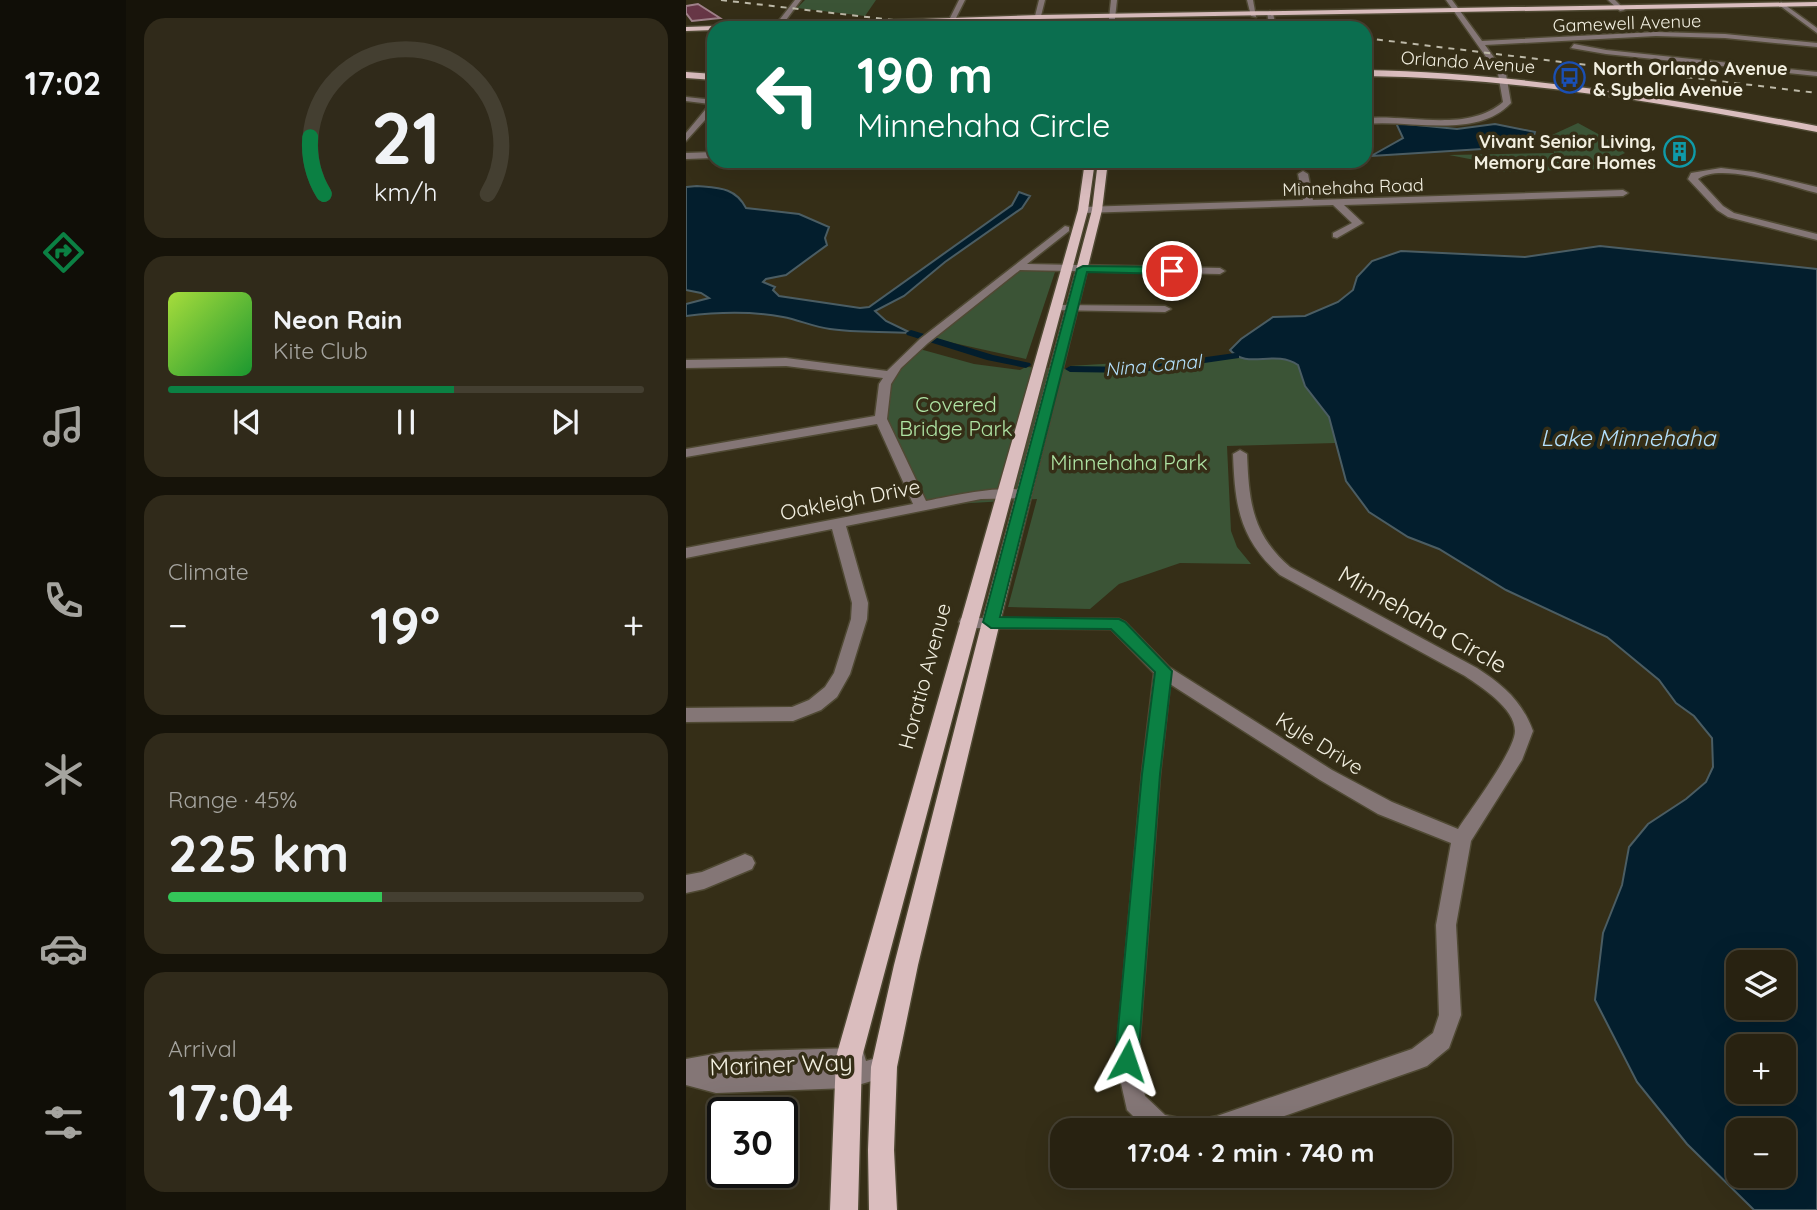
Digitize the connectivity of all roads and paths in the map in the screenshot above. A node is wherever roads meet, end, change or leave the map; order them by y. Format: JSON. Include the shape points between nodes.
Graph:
{"nodes":[{"id":1,"x":798,"y":0,"type":"edge"},
{"id":2,"x":962,"y":0,"type":"edge"},
{"id":3,"x":1042,"y":0,"type":"edge"},
{"id":4,"x":1114,"y":0,"type":"edge"},
{"id":5,"x":1250,"y":0,"type":"edge"},
{"id":6,"x":1449,"y":0,"type":"edge"},
{"id":7,"x":1611,"y":0,"type":"edge"},
{"id":8,"x":1817,"y":5,"type":"edge"},
{"id":9,"x":1783,"y":6,"type":"junction"},
{"id":10,"x":1621,"y":9,"type":"junction"},
{"id":11,"x":1458,"y":12,"type":"junction"},
{"id":12,"x":1253,"y":15,"type":"junction"},
{"id":13,"x":1270,"y":15,"type":"junction"},
{"id":14,"x":1112,"y":17,"type":"junction"},
{"id":15,"x":1038,"y":18,"type":"junction"},
{"id":16,"x":782,"y":21,"type":"edge"},
{"id":17,"x":952,"y":21,"type":"edge"},
{"id":18,"x":994,"y":21,"type":"edge"},
{"id":19,"x":1112,"y":21,"type":"edge"},
{"id":20,"x":1271,"y":21,"type":"edge"},
{"id":21,"x":707,"y":28,"type":"edge"},
{"id":22,"x":686,"y":29,"type":"edge"},
{"id":23,"x":1817,"y":31,"type":"edge"},
{"id":24,"x":1551,"y":41,"type":"junction"},
{"id":25,"x":1481,"y":43,"type":"junction"},
{"id":26,"x":1817,"y":45,"type":"edge"},
{"id":27,"x":1372,"y":70,"type":"edge"},
{"id":28,"x":1817,"y":74,"type":"edge"},
{"id":29,"x":686,"y":75,"type":"edge"},
{"id":30,"x":707,"y":76,"type":"edge"},
{"id":31,"x":1502,"y":76,"type":"junction"},
{"id":32,"x":686,"y":81,"type":"edge"},
{"id":33,"x":707,"y":82,"type":"edge"},
{"id":34,"x":686,"y":99,"type":"edge"},
{"id":35,"x":707,"y":102,"type":"edge"},
{"id":36,"x":707,"y":112,"type":"edge"},
{"id":37,"x":1372,"y":120,"type":"edge"},
{"id":38,"x":1817,"y":124,"type":"edge"},
{"id":39,"x":1817,"y":129,"type":"edge"},
{"id":40,"x":686,"y":138,"type":"edge"},
{"id":41,"x":707,"y":155,"type":"edge"},
{"id":42,"x":686,"y":156,"type":"edge"},
{"id":43,"x":1089,"y":168,"type":"edge"},
{"id":44,"x":1102,"y":168,"type":"edge"},
{"id":45,"x":1303,"y":174,"type":"dead end"},
{"id":46,"x":1817,"y":190,"type":"edge"},
{"id":47,"x":1623,"y":193,"type":"dead end"},
{"id":48,"x":1336,"y":203,"type":"junction"},
{"id":49,"x":1308,"y":204,"type":"junction"},
{"id":50,"x":1083,"y":210,"type":"junction"},
{"id":51,"x":1097,"y":210,"type":"junction"},
{"id":52,"x":1065,"y":229,"type":"dead end"},
{"id":53,"x":1337,"y":235,"type":"dead end"},
{"id":54,"x":1817,"y":237,"type":"edge"},
{"id":55,"x":1018,"y":267,"type":"junction"},
{"id":56,"x":1068,"y":267,"type":"junction"},
{"id":57,"x":1083,"y":269,"type":"junction"},
{"id":58,"x":1220,"y":271,"type":"dead end"},
{"id":59,"x":1056,"y":308,"type":"junction"},
{"id":60,"x":1072,"y":308,"type":"junction"},
{"id":61,"x":1166,"y":309,"type":"dead end"},
{"id":62,"x":686,"y":364,"type":"edge"},
{"id":63,"x":890,"y":375,"type":"junction"},
{"id":64,"x":881,"y":419,"type":"junction"},
{"id":65,"x":686,"y":453,"type":"edge"},
{"id":66,"x":1240,"y":454,"type":"dead end"},
{"id":67,"x":1003,"y":494,"type":"junction"},
{"id":68,"x":1024,"y":494,"type":"junction"},
{"id":69,"x":921,"y":506,"type":"junction"},
{"id":70,"x":838,"y":523,"type":"junction"},
{"id":71,"x":686,"y":553,"type":"edge"},
{"id":72,"x":967,"y":622,"type":"junction"},
{"id":73,"x":991,"y":622,"type":"junction"},
{"id":74,"x":1163,"y":671,"type":"junction"},
{"id":75,"x":686,"y":716,"type":"edge"},
{"id":76,"x":1462,"y":839,"type":"junction"},
{"id":77,"x":745,"y":863,"type":"dead end"},
{"id":78,"x":686,"y":884,"type":"edge"},
{"id":79,"x":848,"y":1067,"type":"junction"},
{"id":80,"x":884,"y":1067,"type":"junction"},
{"id":81,"x":686,"y":1072,"type":"edge"},
{"id":82,"x":1151,"y":1118,"type":"edge"},
{"id":83,"x":1246,"y":1118,"type":"edge"},
{"id":84,"x":844,"y":1210,"type":"edge"},
{"id":85,"x":883,"y":1210,"type":"edge"}],
"edges":[{"from":1,"to":16,"type":"street"},
{"from":2,"to":17,"type":"street"},
{"from":3,"to":15,"type":"street"},
{"from":4,"to":14,"type":"street"},
{"from":5,"to":12,"type":"street"},
{"from":6,"to":11,"type":"street"},
{"from":7,"to":10,"type":"street"},
{"from":8,"to":9,"type":"main road"},
{"from":9,"to":10,"type":"main road"},
{"from":9,"to":23,"type":"street"},
{"from":10,"to":11,"type":"main road"},
{"from":11,"to":13,"type":"main road"},
{"from":11,"to":25,"type":"street"},
{"from":12,"to":13,"type":"main road"},
{"from":12,"to":14,"type":"main road"},
{"from":13,"to":20,"type":"street"},
{"from":14,"to":15,"type":"main road"},
{"from":14,"to":19,"type":"street"},
{"from":15,"to":18,"type":"main road"},
{"from":21,"to":22,"type":"main road"},
{"from":24,"to":25,"type":"street","name":"Gamewell Avenue"},
{"from":24,"to":26,"type":"street","name":"Gamewell Avenue","via":[[1656,34]]},
{"from":24,"to":28,"type":"street","via":[[1606,52]]},
{"from":25,"to":31,"type":"street"},
{"from":27,"to":31,"type":"main road","name":"Orlando Avenue"},
{"from":29,"to":30,"type":"main road"},
{"from":31,"to":37,"type":"street","via":[[1507,102],[1481,119]]},
{"from":31,"to":38,"type":"main road","name":"Orlando Avenue","via":[[1639,90]]},
{"from":31,"to":39,"type":"main road","name":"Orlando Avenue"},
{"from":32,"to":33,"type":"main road"},
{"from":34,"to":35,"type":"street"},
{"from":36,"to":40,"type":"street"},
{"from":41,"to":42,"type":"street"},
{"from":43,"to":50,"type":"main road","name":"Horatio Avenue"},
{"from":44,"to":51,"type":"main road"},
{"from":45,"to":49,"type":"street"},
{"from":46,"to":54,"type":"street","via":[[1725,171],[1700,172],[1693,179],[1731,215]]},
{"from":47,"to":48,"type":"street","name":"Minnehaha Road"},
{"from":48,"to":49,"type":"street","name":"Minnehaha Road"},
{"from":48,"to":53,"type":"street","via":[[1357,223]]},
{"from":49,"to":51,"type":"street","name":"Minnehaha Road"},
{"from":50,"to":51,"type":"street","name":"Minnehaha Road"},
{"from":50,"to":56,"type":"main road","name":"Horatio Avenue"},
{"from":51,"to":57,"type":"main road"},
{"from":52,"to":55,"type":"street"},
{"from":55,"to":56,"type":"street"},
{"from":55,"to":63,"type":"street","via":[[924,341]]},
{"from":56,"to":57,"type":"street"},
{"from":56,"to":59,"type":"main road","name":"Horatio Avenue"},
{"from":57,"to":58,"type":"street"},
{"from":57,"to":60,"type":"main road"},
{"from":59,"to":60,"type":"street"},
{"from":59,"to":67,"type":"main road","name":"Horatio Avenue"},
{"from":60,"to":61,"type":"street"},
{"from":60,"to":68,"type":"main road"},
{"from":62,"to":63,"type":"street","via":[[786,362]]},
{"from":63,"to":64,"type":"street"},
{"from":64,"to":65,"type":"street"},
{"from":64,"to":69,"type":"street"},
{"from":66,"to":76,"type":"street","name":"Minnehaha Circle","via":[[1242,503],[1266,557],[1471,672],[1497,690],[1519,717],[1524,732],[1516,755]]},
{"from":67,"to":68,"type":"street","name":"Oakleigh Drive"},
{"from":67,"to":69,"type":"street","name":"Oakleigh Drive"},
{"from":67,"to":72,"type":"main road","name":"Horatio Avenue"},
{"from":68,"to":73,"type":"main road"},
{"from":69,"to":70,"type":"street","name":"Oakleigh Drive"},
{"from":70,"to":71,"type":"street","name":"Oakleigh Drive"},
{"from":70,"to":75,"type":"street","via":[[860,603],[842,674],[831,692],[793,714]]},
{"from":72,"to":73,"type":"street"},
{"from":72,"to":79,"type":"main road","name":"Horatio Avenue"},
{"from":73,"to":74,"type":"street","via":[[1113,623]]},
{"from":73,"to":80,"type":"main road"},
{"from":74,"to":76,"type":"street","name":"Kyle Drive","via":[[1326,775],[1385,808]]},
{"from":74,"to":82,"type":"street","via":[[1127,1061],[1135,1102]]},
{"from":76,"to":83,"type":"street","name":"Minnehaha Circle","via":[[1446,925],[1450,1015],[1441,1040],[1419,1058]]},
{"from":77,"to":78,"type":"street"},
{"from":79,"to":80,"type":"street","name":"Mariner Way"},
{"from":79,"to":81,"type":"street","name":"Mariner Way","via":[[716,1081]]},
{"from":79,"to":84,"type":"main road","name":"Horatio Avenue"},
{"from":80,"to":85,"type":"main road"}]}
